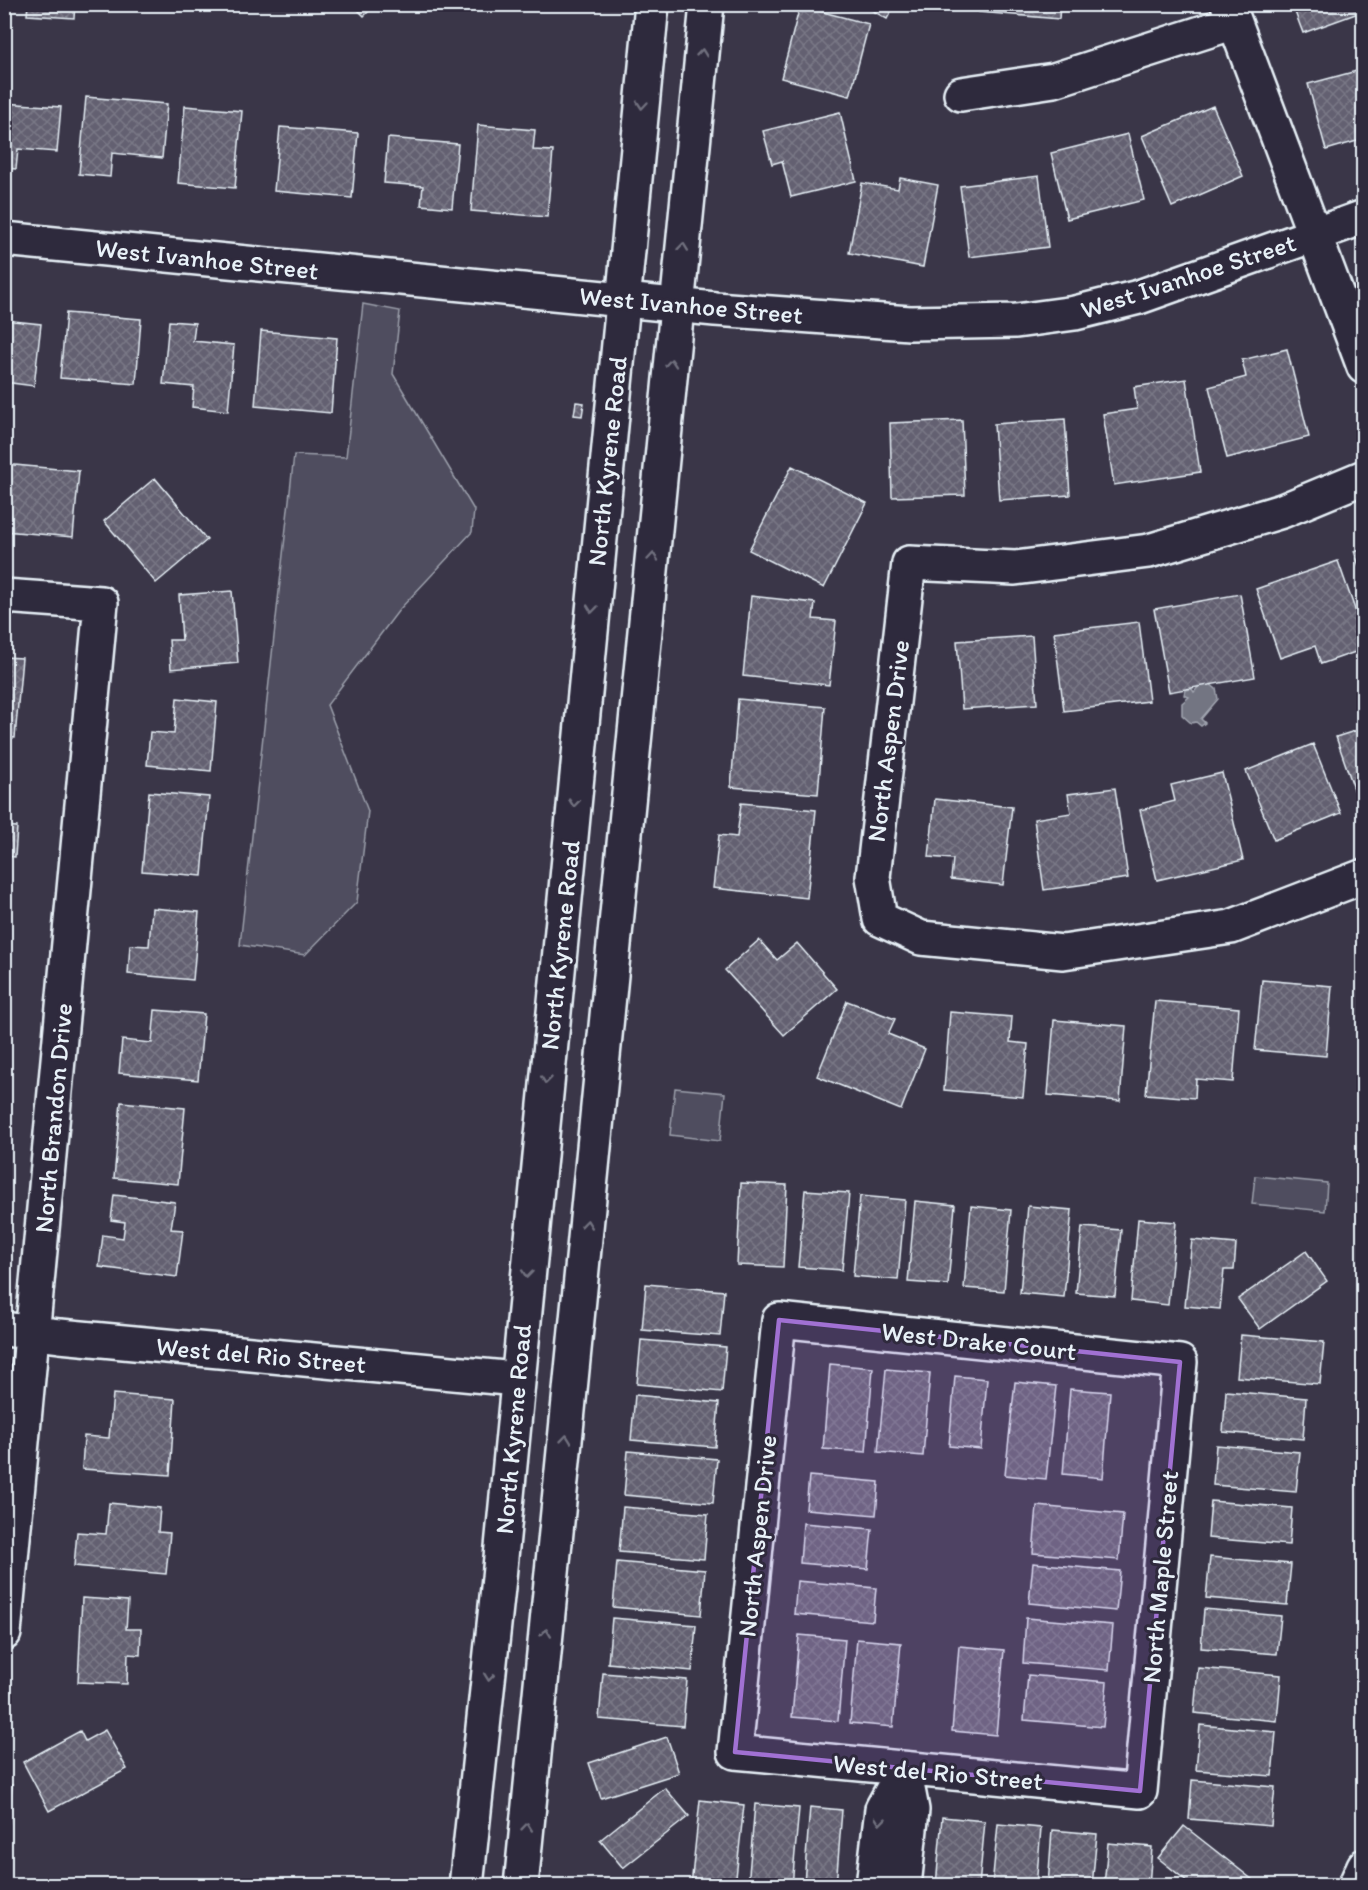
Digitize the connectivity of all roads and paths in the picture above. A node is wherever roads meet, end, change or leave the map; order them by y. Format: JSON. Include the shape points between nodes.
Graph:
{"nodes":[{"id":1,"x":652,"y":4,"type":"edge"},
{"id":2,"x":707,"y":4,"type":"edge"},
{"id":3,"x":1230,"y":14,"type":"edge"},
{"id":4,"x":961,"y":94,"type":"dead end"},
{"id":5,"x":1364,"y":217,"type":"edge"},
{"id":6,"x":1313,"y":235,"type":"junction"},
{"id":7,"x":4,"y":239,"type":"edge"},
{"id":8,"x":623,"y":300,"type":"junction"},
{"id":9,"x":677,"y":305,"type":"junction"},
{"id":10,"x":1364,"y":367,"type":"edge"},
{"id":11,"x":1364,"y":477,"type":"edge"},
{"id":12,"x":4,"y":596,"type":"edge"},
{"id":13,"x":1364,"y":876,"type":"edge"},
{"id":14,"x":778,"y":1320,"type":"joint"},
{"id":15,"x":19,"y":1331,"type":"edge"},
{"id":16,"x":1180,"y":1362,"type":"joint"},
{"id":17,"x":517,"y":1379,"type":"junction"},
{"id":18,"x":4,"y":1633,"type":"edge"},
{"id":19,"x":735,"y":1752,"type":"joint"},
{"id":20,"x":904,"y":1769,"type":"junction"},
{"id":21,"x":1140,"y":1791,"type":"joint"},
{"id":22,"x":1364,"y":1866,"type":"edge"},
{"id":23,"x":466,"y":1886,"type":"edge"},
{"id":24,"x":521,"y":1886,"type":"edge"},
{"id":25,"x":873,"y":1886,"type":"edge"},
{"id":26,"x":904,"y":1886,"type":"edge"},
{"id":27,"x":1355,"y":1886,"type":"edge"}],
"edges":[{"from":1,"to":8,"type":"street","name":"North Kyrene Road","one_way":true},
{"from":9,"to":2,"type":"street","name":"North Kyrene Road","one_way":true},
{"from":3,"to":4,"type":"street","via":[[1054,80]]},
{"from":3,"to":6,"type":"street"},
{"from":5,"to":6,"type":"street","name":"West Ivanhoe Street"},
{"from":6,"to":9,"type":"street","name":"West Ivanhoe Street","via":[[1139,297],[1075,313],[1016,321],[910,323]]},
{"from":6,"to":10,"type":"street"},
{"from":7,"to":8,"type":"street","name":"West Ivanhoe Street"},
{"from":8,"to":9,"type":"street","name":"West Ivanhoe Street"},
{"from":8,"to":17,"type":"street","name":"North Kyrene Road","one_way":true},
{"from":24,"to":9,"type":"street","name":"North Kyrene Road","one_way":true},
{"from":11,"to":13,"type":"street","name":"North Aspen Drive","via":[[1282,511],[1149,550],[1015,568],[909,563],[873,877],[880,919],[921,938],[1063,952],[1230,927]]},
{"from":12,"to":15,"type":"street","name":"North Brandon Drive","via":[[101,603]]},
{"from":14,"to":16,"type":"street","name":"West Drake Court"},
{"from":14,"to":19,"type":"street","name":"North Aspen Drive"},
{"from":15,"to":17,"type":"street","name":"West del Rio Street"},
{"from":15,"to":18,"type":"street","name":"North Brandon Drive"},
{"from":16,"to":21,"type":"street","name":"North Maple Street"},
{"from":17,"to":23,"type":"street","name":"North Kyrene Road","one_way":true,"via":[[500,1578]]},
{"from":19,"to":20,"type":"street","name":"West del Rio Street"},
{"from":20,"to":21,"type":"street","name":"West del Rio Street"},
{"from":20,"to":25,"type":"street","one_way":true,"via":[[882,1809]]},
{"from":20,"to":26,"type":"street","via":[[912,1810]]},
{"from":22,"to":27,"type":"street"}]}
